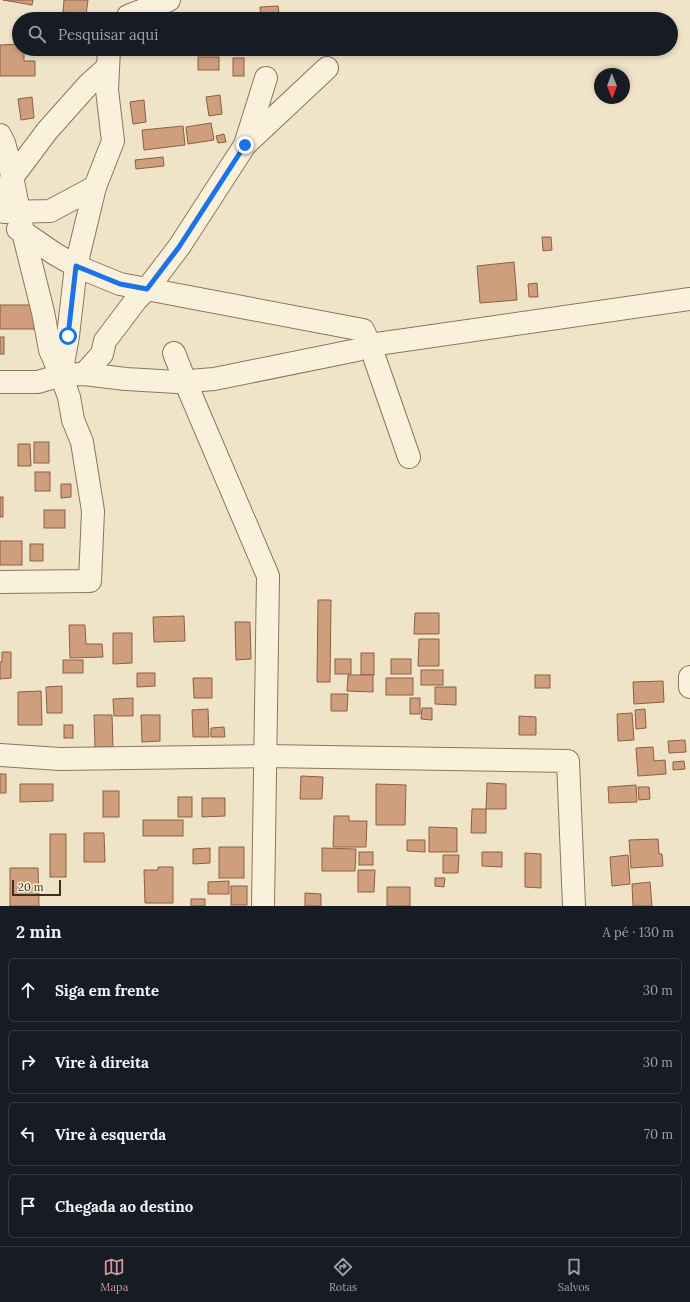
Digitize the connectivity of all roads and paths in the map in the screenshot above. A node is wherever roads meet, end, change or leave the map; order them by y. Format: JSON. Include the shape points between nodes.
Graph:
{"nodes":[{"id":1,"x":169,"y":0,"type":"edge"},
{"id":2,"x":130,"y":12,"type":"edge"},
{"id":3,"x":108,"y":58,"type":"edge"},
{"id":4,"x":327,"y":68,"type":"dead end"},
{"id":5,"x":266,"y":78,"type":"dead end"},
{"id":6,"x":0,"y":135,"type":"edge"},
{"id":7,"x":245,"y":145,"type":"junction"},
{"id":8,"x":11,"y":179,"type":"junction"},
{"id":9,"x":95,"y":187,"type":"junction"},
{"id":10,"x":8,"y":215,"type":"edge"},
{"id":11,"x":76,"y":266,"type":"junction"},
{"id":12,"x":147,"y":289,"type":"junction"},
{"id":13,"x":690,"y":299,"type":"edge"},
{"id":14,"x":370,"y":345,"type":"junction"},
{"id":15,"x":174,"y":352,"type":"dead end"},
{"id":16,"x":84,"y":374,"type":"junction"},
{"id":17,"x":61,"y":376,"type":"junction"},
{"id":18,"x":185,"y":381,"type":"junction"},
{"id":19,"x":0,"y":382,"type":"edge"},
{"id":20,"x":409,"y":457,"type":"dead end"},
{"id":21,"x":0,"y":582,"type":"edge"},
{"id":22,"x":690,"y":677,"type":"edge"},
{"id":23,"x":690,"y":686,"type":"edge"},
{"id":24,"x":0,"y":755,"type":"edge"},
{"id":25,"x":265,"y":756,"type":"junction"},
{"id":26,"x":263,"y":906,"type":"edge"},
{"id":27,"x":574,"y":906,"type":"edge"}],
"edges":[{"from":1,"to":2,"type":"street"},
{"from":3,"to":8,"type":"street"},
{"from":3,"to":9,"type":"street","via":[[107,90],[113,141]]},
{"from":4,"to":7,"type":"street"},
{"from":5,"to":7,"type":"street"},
{"from":6,"to":8,"type":"street","via":[[9,160]]},
{"from":7,"to":12,"type":"street","via":[[179,247]]},
{"from":8,"to":10,"type":"street"},
{"from":9,"to":10,"type":"street","via":[[50,211]]},
{"from":9,"to":11,"type":"street"},
{"from":10,"to":11,"type":"street","via":[[54,254]]},
{"from":10,"to":17,"type":"street","via":[[43,312],[50,350]]},
{"from":11,"to":12,"type":"street","via":[[120,284]]},
{"from":11,"to":17,"type":"street"},
{"from":12,"to":14,"type":"street","via":[[363,330]]},
{"from":12,"to":16,"type":"street","via":[[105,341],[102,354]]},
{"from":13,"to":14,"type":"street"},
{"from":14,"to":18,"type":"street","via":[[357,350],[214,379]]},
{"from":14,"to":20,"type":"street"},
{"from":15,"to":18,"type":"street"},
{"from":16,"to":17,"type":"street"},
{"from":16,"to":18,"type":"street","via":[[126,379]]},
{"from":17,"to":19,"type":"street","via":[[38,382]]},
{"from":17,"to":21,"type":"street","via":[[82,442],[93,512],[90,581]]},
{"from":18,"to":25,"type":"street","via":[[268,576]]},
{"from":22,"to":23,"type":"street"},
{"from":24,"to":25,"type":"street","via":[[60,759]]},
{"from":25,"to":26,"type":"street"},
{"from":25,"to":27,"type":"street","via":[[568,761]]}]}
